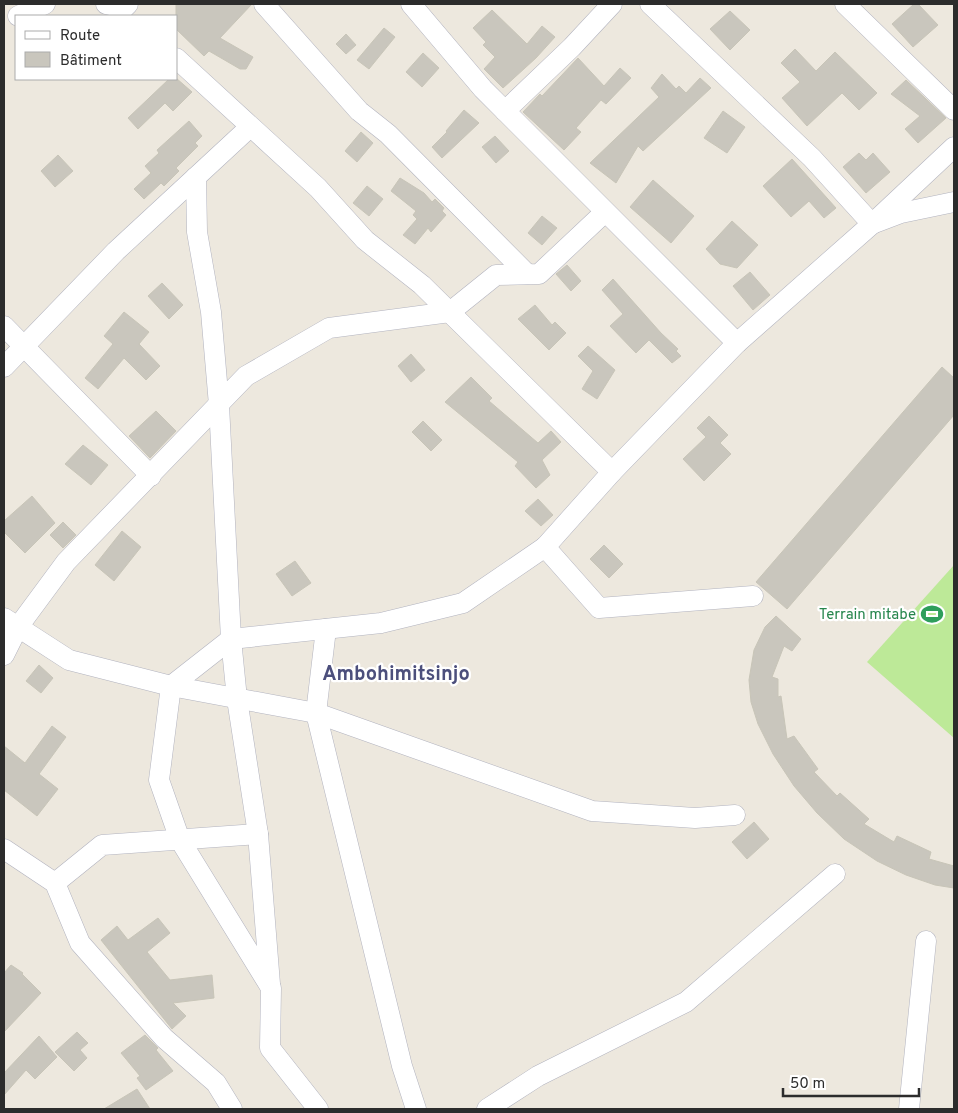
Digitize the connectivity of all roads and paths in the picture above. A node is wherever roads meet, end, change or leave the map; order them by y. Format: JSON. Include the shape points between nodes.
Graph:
{"nodes":[{"id":1,"x":45,"y":4,"type":"edge"},
{"id":2,"x":264,"y":4,"type":"edge"},
{"id":3,"x":410,"y":4,"type":"edge"},
{"id":4,"x":612,"y":4,"type":"edge"},
{"id":5,"x":650,"y":4,"type":"edge"},
{"id":6,"x":846,"y":4,"type":"edge"},
{"id":7,"x":21,"y":15,"type":"edge"},
{"id":8,"x":178,"y":60,"type":"edge"},
{"id":9,"x":954,"y":110,"type":"edge"},
{"id":10,"x":505,"y":111,"type":"junction"},
{"id":11,"x":250,"y":127,"type":"junction"},
{"id":12,"x":954,"y":147,"type":"edge"},
{"id":13,"x":196,"y":177,"type":"junction"},
{"id":14,"x":954,"y":202,"type":"edge"},
{"id":15,"x":605,"y":212,"type":"junction"},
{"id":16,"x":872,"y":224,"type":"junction"},
{"id":17,"x":527,"y":274,"type":"junction"},
{"id":18,"x":450,"y":312,"type":"junction"},
{"id":19,"x":4,"y":326,"type":"edge"},
{"id":20,"x":737,"y":344,"type":"junction"},
{"id":21,"x":23,"y":346,"type":"junction"},
{"id":22,"x":4,"y":367,"type":"edge"},
{"id":23,"x":219,"y":405,"type":"junction"},
{"id":24,"x":612,"y":472,"type":"junction"},
{"id":25,"x":151,"y":476,"type":"junction"},
{"id":26,"x":545,"y":547,"type":"junction"},
{"id":27,"x":753,"y":596,"type":"dead end"},
{"id":28,"x":11,"y":622,"type":"edge"},
{"id":29,"x":326,"y":629,"type":"junction"},
{"id":30,"x":231,"y":639,"type":"junction"},
{"id":31,"x":4,"y":655,"type":"edge"},
{"id":32,"x":170,"y":686,"type":"junction"},
{"id":33,"x":237,"y":699,"type":"junction"},
{"id":34,"x":316,"y":713,"type":"junction"},
{"id":35,"x":736,"y":815,"type":"dead end"},
{"id":36,"x":258,"y":834,"type":"junction"},
{"id":37,"x":180,"y":840,"type":"junction"},
{"id":38,"x":4,"y":849,"type":"edge"},
{"id":39,"x":835,"y":874,"type":"dead end"},
{"id":40,"x":55,"y":883,"type":"junction"},
{"id":41,"x":926,"y":941,"type":"dead end"},
{"id":42,"x":271,"y":988,"type":"junction"},
{"id":43,"x":232,"y":1109,"type":"edge"},
{"id":44,"x":318,"y":1109,"type":"edge"},
{"id":45,"x":416,"y":1109,"type":"edge"},
{"id":46,"x":487,"y":1109,"type":"edge"},
{"id":47,"x":909,"y":1109,"type":"edge"}],
"edges":[{"from":1,"to":7,"type":"street"},
{"from":2,"to":17,"type":"street","via":[[359,111],[388,134]]},
{"from":3,"to":10,"type":"street"},
{"from":4,"to":10,"type":"street"},
{"from":5,"to":16,"type":"street","via":[[812,158]]},
{"from":6,"to":9,"type":"street"},
{"from":8,"to":11,"type":"street"},
{"from":10,"to":15,"type":"street"},
{"from":11,"to":13,"type":"street"},
{"from":11,"to":18,"type":"street","via":[[318,188],[365,240],[422,285]]},
{"from":12,"to":16,"type":"street"},
{"from":13,"to":21,"type":"street","via":[[116,251]]},
{"from":13,"to":23,"type":"street","via":[[197,232],[211,312]]},
{"from":14,"to":16,"type":"street","via":[[901,213]]},
{"from":15,"to":17,"type":"street","via":[[539,274]]},
{"from":15,"to":20,"type":"street"},
{"from":16,"to":20,"type":"street"},
{"from":17,"to":18,"type":"street","via":[[496,274]]},
{"from":18,"to":23,"type":"street","via":[[329,328],[246,376]]},
{"from":18,"to":24,"type":"street"},
{"from":19,"to":21,"type":"street"},
{"from":20,"to":24,"type":"street"},
{"from":21,"to":22,"type":"street"},
{"from":21,"to":25,"type":"street"},
{"from":23,"to":25,"type":"street"},
{"from":23,"to":30,"type":"street"},
{"from":24,"to":26,"type":"street"},
{"from":25,"to":28,"type":"street"},
{"from":26,"to":27,"type":"street","via":[[599,608]]},
{"from":26,"to":29,"type":"street","via":[[463,604],[381,623]]},
{"from":28,"to":31,"type":"street"},
{"from":28,"to":32,"type":"street","via":[[69,660]]},
{"from":29,"to":30,"type":"street"},
{"from":29,"to":34,"type":"street"},
{"from":30,"to":32,"type":"street"},
{"from":30,"to":33,"type":"street"},
{"from":32,"to":33,"type":"street"},
{"from":32,"to":37,"type":"street","via":[[159,780]]},
{"from":33,"to":34,"type":"street"},
{"from":33,"to":36,"type":"street"},
{"from":34,"to":35,"type":"street","via":[[592,811],[695,818]]},
{"from":34,"to":45,"type":"street","via":[[402,1066]]},
{"from":36,"to":37,"type":"street"},
{"from":36,"to":42,"type":"street"},
{"from":37,"to":40,"type":"street","via":[[102,845]]},
{"from":37,"to":42,"type":"street"},
{"from":38,"to":40,"type":"street"},
{"from":39,"to":46,"type":"street","via":[[686,1002],[538,1076]]},
{"from":40,"to":43,"type":"street","via":[[80,943],[164,1038],[216,1083]]},
{"from":41,"to":47,"type":"street"},
{"from":42,"to":44,"type":"street","via":[[270,1048]]}]}
